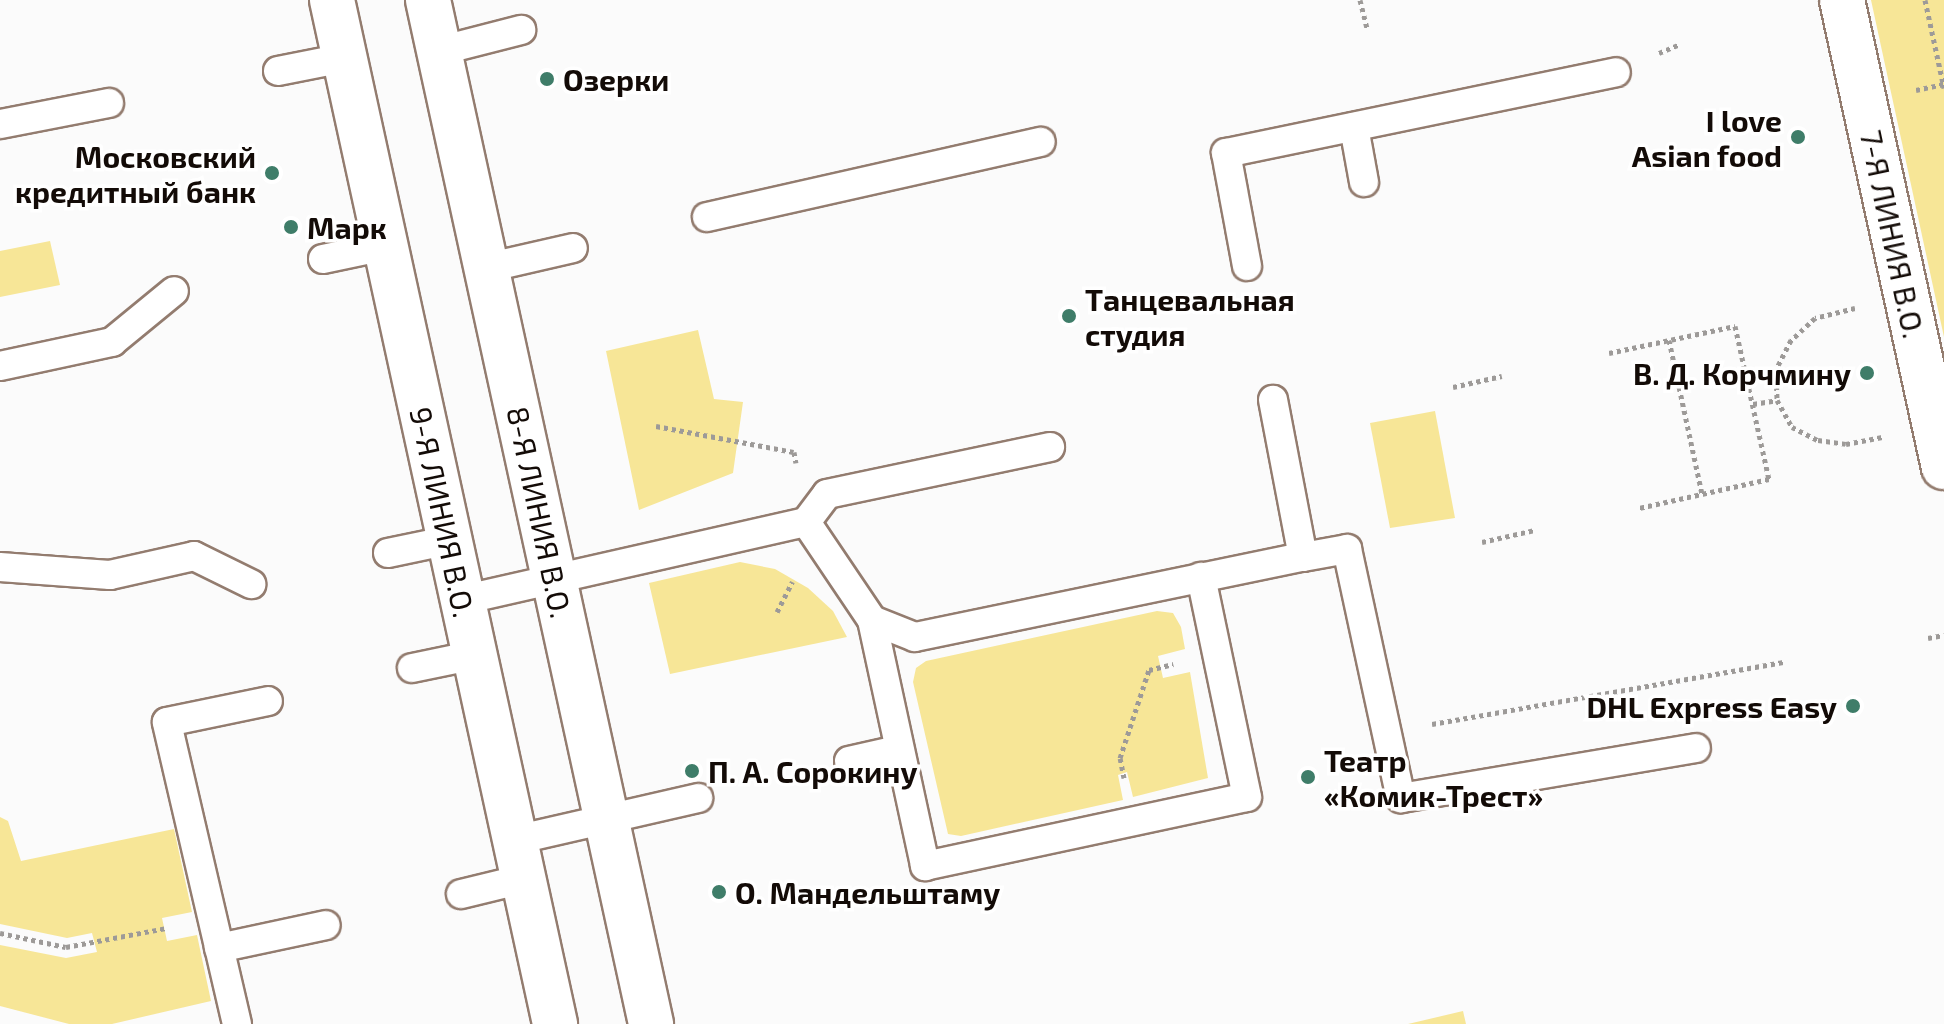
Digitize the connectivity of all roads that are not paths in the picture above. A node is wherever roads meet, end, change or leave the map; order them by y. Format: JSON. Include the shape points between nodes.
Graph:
{"nodes":[{"id":1,"x":332,"y":0,"type":"edge"},
{"id":2,"x":428,"y":0,"type":"edge"},
{"id":3,"x":1842,"y":0,"type":"edge"},
{"id":4,"x":521,"y":30,"type":"dead end"},
{"id":5,"x":439,"y":51,"type":"junction"},
{"id":6,"x":344,"y":58,"type":"junction"},
{"id":7,"x":278,"y":71,"type":"dead end"},
{"id":8,"x":1616,"y":72,"type":"dead end"},
{"id":9,"x":109,"y":103,"type":"dead end"},
{"id":10,"x":0,"y":124,"type":"edge"},
{"id":11,"x":1354,"y":127,"type":"junction"},
{"id":12,"x":1041,"y":142,"type":"dead end"},
{"id":13,"x":1364,"y":182,"type":"dead end"},
{"id":14,"x":707,"y":217,"type":"dead end"},
{"id":15,"x":385,"y":246,"type":"junction"},
{"id":16,"x":573,"y":248,"type":"dead end"},
{"id":17,"x":323,"y":259,"type":"dead end"},
{"id":18,"x":1247,"y":266,"type":"dead end"},
{"id":19,"x":486,"y":268,"type":"junction"},
{"id":20,"x":174,"y":291,"type":"dead end"},
{"id":21,"x":0,"y":366,"type":"edge"},
{"id":22,"x":1273,"y":400,"type":"dead end"},
{"id":23,"x":1940,"y":446,"type":"edge"},
{"id":24,"x":1050,"y":447,"type":"dead end"},
{"id":25,"x":806,"y":522,"type":"junction"},
{"id":26,"x":450,"y":540,"type":"junction"},
{"id":27,"x":388,"y":553,"type":"dead end"},
{"id":28,"x":1303,"y":557,"type":"junction"},
{"id":29,"x":0,"y":567,"type":"edge"},
{"id":30,"x":1201,"y":577,"type":"junction"},
{"id":31,"x":555,"y":579,"type":"junction"},
{"id":32,"x":251,"y":584,"type":"dead end"},
{"id":33,"x":462,"y":600,"type":"junction"},
{"id":34,"x":872,"y":620,"type":"junction"},
{"id":35,"x":475,"y":655,"type":"junction"},
{"id":36,"x":412,"y":668,"type":"dead end"},
{"id":37,"x":268,"y":701,"type":"dead end"},
{"id":38,"x":1696,"y":748,"type":"dead end"},
{"id":39,"x":898,"y":750,"type":"junction"},
{"id":40,"x":849,"y":761,"type":"dead end"},
{"id":41,"x":698,"y":798,"type":"dead end"},
{"id":42,"x":607,"y":819,"type":"junction"},
{"id":43,"x":519,"y":860,"type":"junction"},
{"id":44,"x":461,"y":894,"type":"dead end"},
{"id":45,"x":326,"y":925,"type":"dead end"},
{"id":46,"x":219,"y":948,"type":"junction"},
{"id":47,"x":237,"y":1024,"type":"edge"},
{"id":48,"x":555,"y":1024,"type":"edge"},
{"id":49,"x":651,"y":1024,"type":"edge"}],
"edges":[{"from":1,"to":6,"type":"main road","name":"9-Я ЛИНИЯ В.О."},
{"from":2,"to":5,"type":"main road","name":"8-Я ЛИНИЯ В.О."},
{"from":3,"to":23,"type":"main road","name":"7-Я ЛИНИЯ В.О."},
{"from":4,"to":5,"type":"lane"},
{"from":5,"to":19,"type":"main road","name":"8-Я ЛИНИЯ В.О."},
{"from":6,"to":7,"type":"lane"},
{"from":6,"to":15,"type":"main road","name":"9-Я ЛИНИЯ В.О."},
{"from":8,"to":11,"type":"lane"},
{"from":9,"to":10,"type":"lane"},
{"from":11,"to":13,"type":"lane"},
{"from":11,"to":18,"type":"lane","via":[[1226,153]]},
{"from":12,"to":14,"type":"lane"},
{"from":15,"to":17,"type":"lane"},
{"from":15,"to":26,"type":"main road","name":"9-Я ЛИНИЯ В.О."},
{"from":16,"to":19,"type":"lane"},
{"from":19,"to":31,"type":"main road","name":"8-Я ЛИНИЯ В.О."},
{"from":20,"to":21,"type":"lane","via":[[112,342]]},
{"from":22,"to":28,"type":"lane"},
{"from":24,"to":25,"type":"lane","via":[[827,494]]},
{"from":25,"to":31,"type":"lane"},
{"from":25,"to":34,"type":"lane"},
{"from":26,"to":27,"type":"lane"},
{"from":26,"to":33,"type":"main road","name":"9-Я ЛИНИЯ В.О."},
{"from":28,"to":30,"type":"lane"},
{"from":28,"to":38,"type":"lane","via":[[1347,549],[1401,798]]},
{"from":29,"to":32,"type":"lane","via":[[110,575],[194,556]]},
{"from":30,"to":34,"type":"lane","via":[[915,637]]},
{"from":30,"to":39,"type":"lane","via":[[1247,797],[925,866]]},
{"from":31,"to":33,"type":"lane"},
{"from":31,"to":42,"type":"main road","name":"8-Я ЛИНИЯ В.О."},
{"from":33,"to":35,"type":"main road","name":"9-Я ЛИНИЯ В.О."},
{"from":34,"to":39,"type":"lane"},
{"from":35,"to":36,"type":"lane"},
{"from":35,"to":43,"type":"main road","name":"9-Я ЛИНИЯ В.О."},
{"from":37,"to":46,"type":"lane","via":[[167,722]]},
{"from":39,"to":40,"type":"lane"},
{"from":41,"to":42,"type":"lane"},
{"from":42,"to":43,"type":"lane"},
{"from":42,"to":49,"type":"main road","name":"8-Я ЛИНИЯ В.О."},
{"from":43,"to":44,"type":"lane"},
{"from":43,"to":48,"type":"main road","name":"9-Я ЛИНИЯ В.О."},
{"from":45,"to":46,"type":"lane"},
{"from":46,"to":47,"type":"lane"}]}
